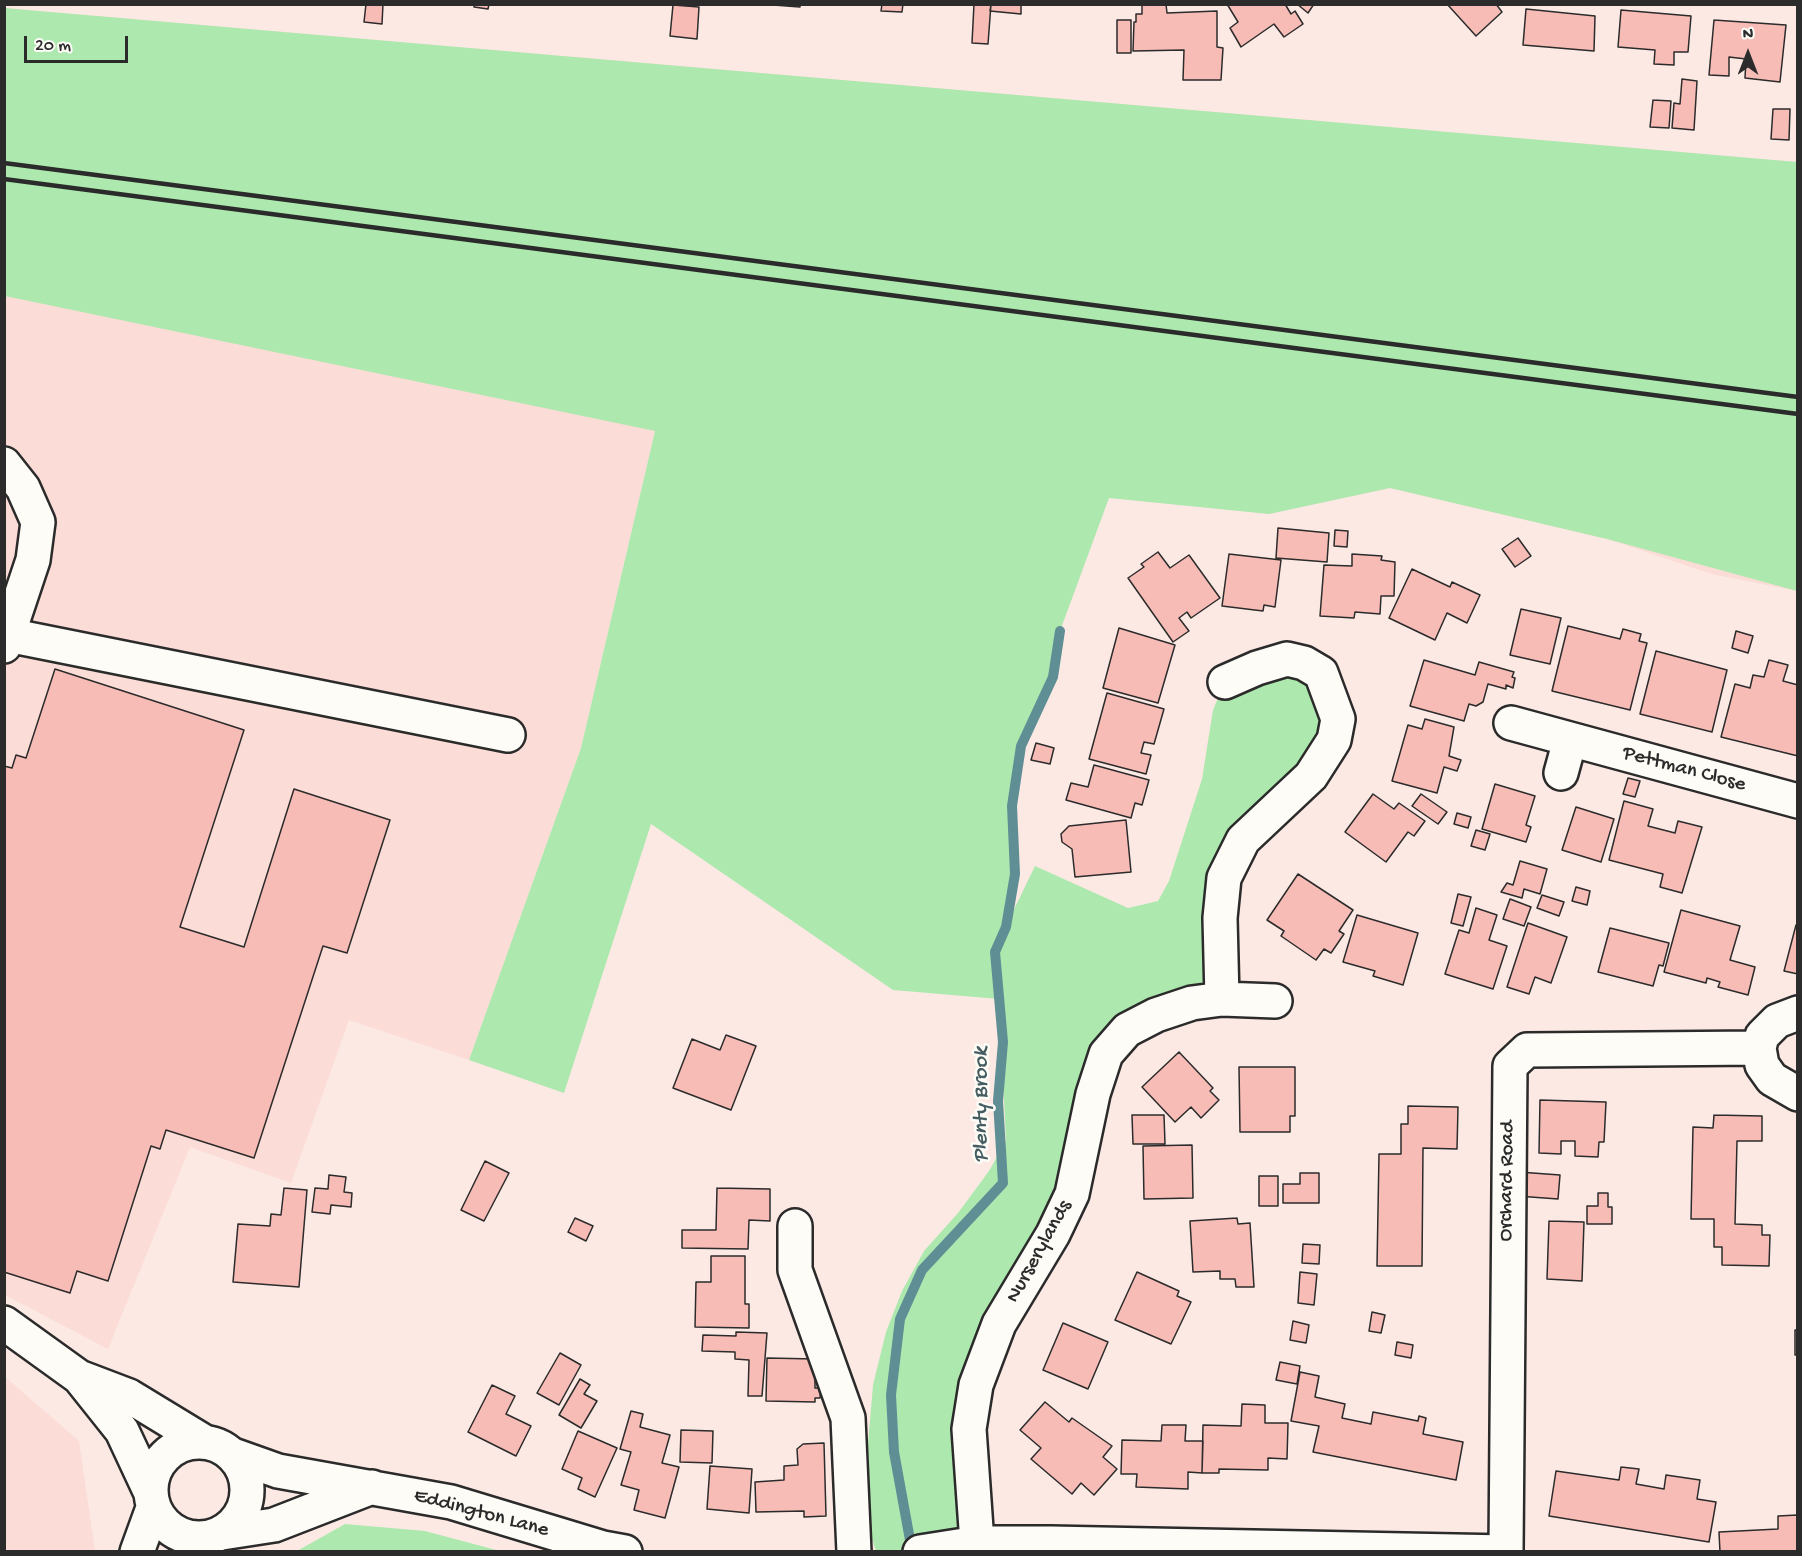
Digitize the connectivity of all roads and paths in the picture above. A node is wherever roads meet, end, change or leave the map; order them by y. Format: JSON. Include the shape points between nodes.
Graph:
{"nodes":[{"id":1,"x":4,"y":464,"type":"edge"},
{"id":2,"x":6,"y":641,"type":"edge"},
{"id":3,"x":1226,"y":682,"type":"dead end"},
{"id":4,"x":1511,"y":723,"type":"dead end"},
{"id":5,"x":508,"y":735,"type":"dead end"},
{"id":6,"x":1570,"y":740,"type":"junction"},
{"id":7,"x":1560,"y":773,"type":"dead end"},
{"id":8,"x":1797,"y":801,"type":"edge"},
{"id":9,"x":1222,"y":999,"type":"junction"},
{"id":10,"x":1275,"y":1001,"type":"dead end"},
{"id":11,"x":1797,"y":1013,"type":"edge"},
{"id":12,"x":1759,"y":1048,"type":"junction"},
{"id":13,"x":1797,"y":1094,"type":"edge"},
{"id":14,"x":795,"y":1226,"type":"dead end"},
{"id":15,"x":4,"y":1323,"type":"edge"},
{"id":16,"x":79,"y":1377,"type":"junction"},
{"id":17,"x":204,"y":1441,"type":"junction"},
{"id":18,"x":233,"y":1455,"type":"junction"},
{"id":19,"x":372,"y":1487,"type":"junction"},
{"id":20,"x":151,"y":1500,"type":"junction"},
{"id":21,"x":208,"y":1541,"type":"edge"},
{"id":22,"x":977,"y":1543,"type":"junction"},
{"id":23,"x":1049,"y":1547,"type":"edge"},
{"id":24,"x":137,"y":1551,"type":"edge"},
{"id":25,"x":625,"y":1551,"type":"edge"},
{"id":26,"x":854,"y":1551,"type":"edge"},
{"id":27,"x":923,"y":1551,"type":"edge"},
{"id":28,"x":1506,"y":1551,"type":"edge"}],
"edges":[{"from":1,"to":2,"type":"street","via":[[23,488],[38,522],[33,560]]},
{"from":2,"to":5,"type":"street"},
{"from":3,"to":9,"type":"street","via":[[1287,659],[1304,663],[1321,673],[1338,719],[1334,740],[1311,777],[1243,840],[1224,878],[1220,918]]},
{"from":4,"to":6,"type":"street","name":"Pettman Close"},
{"from":6,"to":7,"type":"street"},
{"from":6,"to":8,"type":"street","name":"Pettman Close"},
{"from":9,"to":10,"type":"street","name":"Nurserylands"},
{"from":9,"to":22,"type":"street","name":"Nurserylands","via":[[1192,1003],[1155,1015],[1127,1030],[1107,1054],[1072,1194],[1053,1234],[999,1324],[976,1385],[969,1429]]},
{"from":11,"to":12,"type":"street","via":[[1777,1021],[1762,1036]]},
{"from":12,"to":13,"type":"street","via":[[1762,1065],[1772,1079]]},
{"from":12,"to":28,"type":"street","name":"Orchard Road","via":[[1527,1050],[1510,1066]]},
{"from":14,"to":26,"type":"street","via":[[795,1270],[848,1418]]},
{"from":15,"to":16,"type":"street"},
{"from":16,"to":17,"type":"street","via":[[129,1396]]},
{"from":16,"to":20,"type":"street","via":[[122,1431]]},
{"from":17,"to":18,"type":"street"},
{"from":17,"to":20,"type":"street","via":[[187,1442],[160,1460],[152,1475]]},
{"from":18,"to":19,"type":"street","name":"Eddington Lane","via":[[279,1471]]},
{"from":18,"to":21,"type":"street","via":[[242,1468],[248,1497],[234,1524]]},
{"from":19,"to":21,"type":"street","via":[[274,1525]]},
{"from":19,"to":25,"type":"street","name":"Eddington Lane","via":[[450,1502],[603,1548]]},
{"from":20,"to":21,"type":"street","via":[[162,1522],[175,1533]]},
{"from":20,"to":24,"type":"street"},
{"from":22,"to":23,"type":"street"},
{"from":22,"to":27,"type":"street"},
{"from":23,"to":28,"type":"street"}]}
